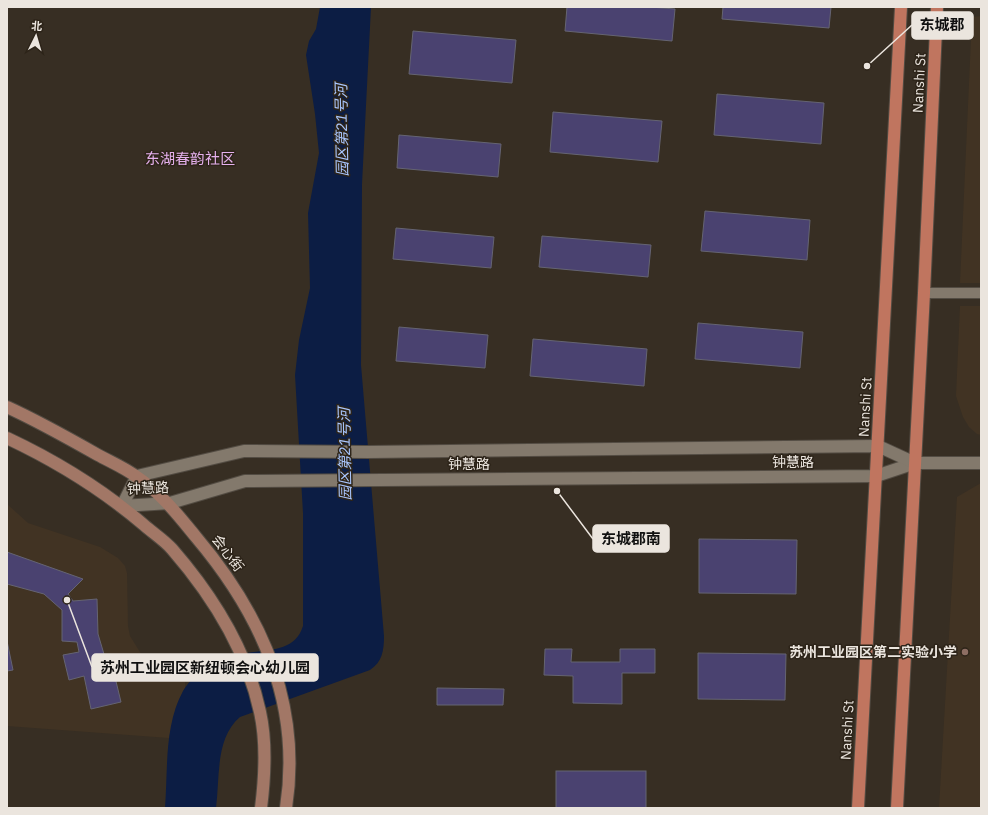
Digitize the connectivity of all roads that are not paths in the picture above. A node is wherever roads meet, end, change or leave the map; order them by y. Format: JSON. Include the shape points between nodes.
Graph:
{"nodes":[{"id":1,"x":901,"y":7,"type":"edge"},
{"id":2,"x":937,"y":7,"type":"edge"},
{"id":3,"x":924,"y":293,"type":"junction"},
{"id":4,"x":981,"y":293,"type":"edge"},
{"id":5,"x":7,"y":407,"type":"edge"},
{"id":6,"x":7,"y":438,"type":"edge"},
{"id":7,"x":878,"y":446,"type":"junction"},
{"id":8,"x":916,"y":463,"type":"junction"},
{"id":9,"x":981,"y":463,"type":"edge"},
{"id":10,"x":137,"y":476,"type":"junction"},
{"id":11,"x":876,"y":476,"type":"junction"},
{"id":12,"x":170,"y":504,"type":"junction"},
{"id":13,"x":122,"y":506,"type":"junction"},
{"id":14,"x":261,"y":808,"type":"edge"},
{"id":15,"x":286,"y":808,"type":"edge"},
{"id":16,"x":858,"y":808,"type":"edge"},
{"id":17,"x":897,"y":808,"type":"edge"}],
"edges":[{"from":1,"to":7,"type":"main road","name":"Nanshi St"},
{"from":2,"to":3,"type":"main road","name":"Nanshi St"},
{"from":3,"to":4,"type":"lane"},
{"from":3,"to":8,"type":"main road","name":"Nanshi St"},
{"from":5,"to":10,"type":"main road","name":"会心街","via":[[40,422]]},
{"from":6,"to":13,"type":"main road","via":[[62,466]]},
{"from":7,"to":8,"type":"street","name":"钟慧路"},
{"from":7,"to":10,"type":"street","name":"钟慧路","via":[[244,451]]},
{"from":7,"to":11,"type":"main road","name":"Nanshi St"},
{"from":8,"to":9,"type":"street","name":"钟慧路"},
{"from":8,"to":11,"type":"street","name":"钟慧路"},
{"from":8,"to":17,"type":"main road","name":"Nanshi St"},
{"from":10,"to":12,"type":"main road","name":"会心街"},
{"from":10,"to":13,"type":"street","name":"钟慧路"},
{"from":11,"to":12,"type":"street","name":"钟慧路","via":[[245,481]]},
{"from":11,"to":16,"type":"main road","name":"Nanshi St"},
{"from":12,"to":13,"type":"street","name":"钟慧路"},
{"from":12,"to":15,"type":"main road","name":"会心街","via":[[227,575],[249,610],[267,647],[284,705],[290,756]]},
{"from":13,"to":14,"type":"main road","via":[[176,554],[204,589],[239,652],[260,712],[265,752]]}]}
